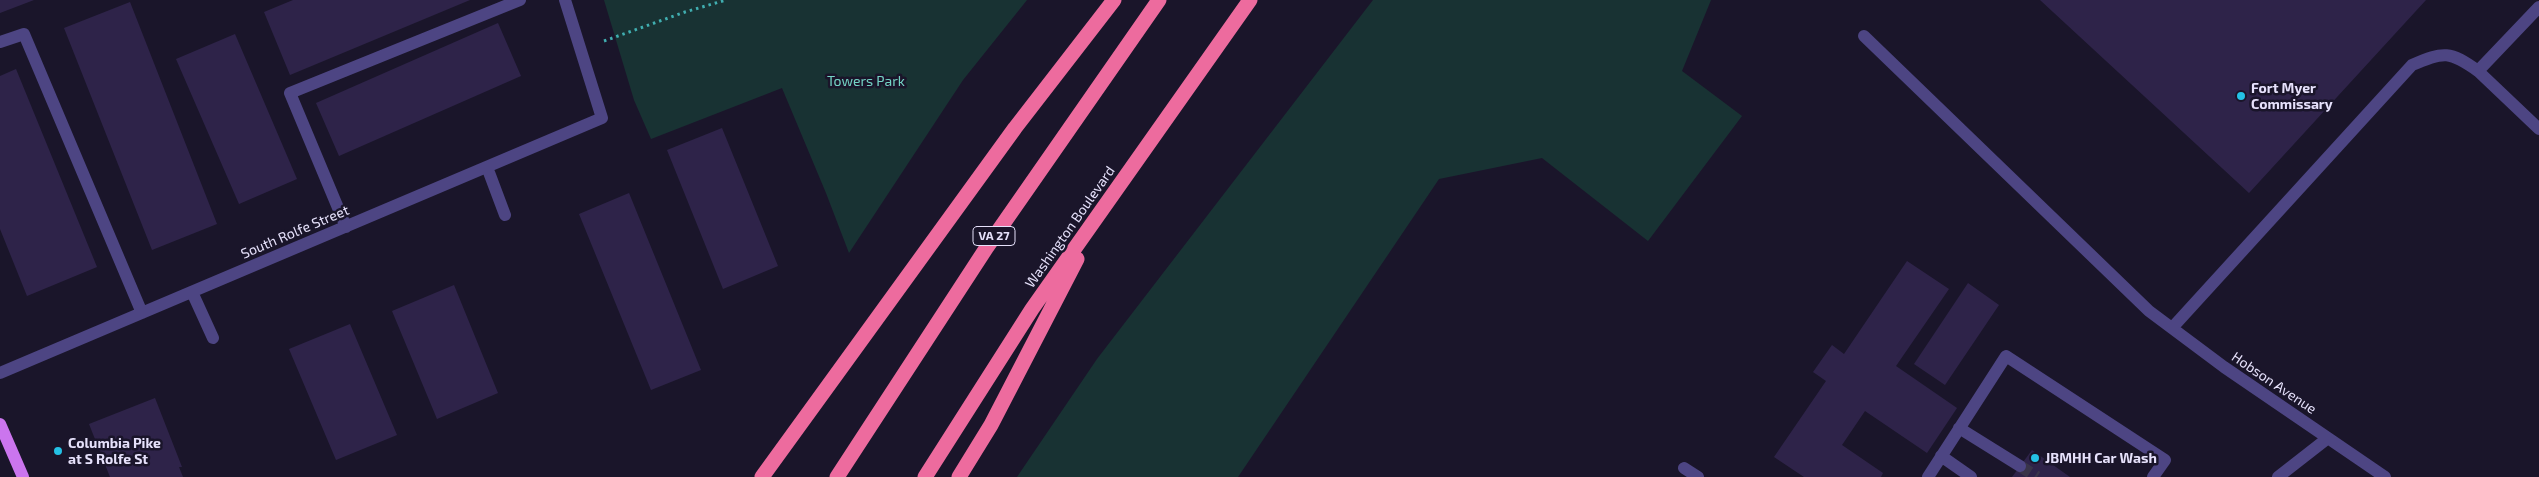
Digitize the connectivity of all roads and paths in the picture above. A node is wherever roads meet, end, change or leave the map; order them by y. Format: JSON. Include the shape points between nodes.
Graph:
{"nodes":[{"id":1,"x":520,"y":0,"type":"edge"},
{"id":2,"x":565,"y":0,"type":"edge"},
{"id":3,"x":726,"y":0,"type":"edge"},
{"id":4,"x":1114,"y":0,"type":"edge"},
{"id":5,"x":1159,"y":0,"type":"edge"},
{"id":6,"x":1250,"y":0,"type":"edge"},
{"id":7,"x":2539,"y":7,"type":"edge"},
{"id":8,"x":1864,"y":36,"type":"dead end"},
{"id":9,"x":0,"y":42,"type":"edge"},
{"id":10,"x":580,"y":49,"type":"junction"},
{"id":11,"x":2478,"y":71,"type":"junction"},
{"id":12,"x":2539,"y":129,"type":"edge"},
{"id":13,"x":487,"y":167,"type":"junction"},
{"id":14,"x":1107,"y":201,"type":"junction"},
{"id":15,"x":505,"y":215,"type":"dead end"},
{"id":16,"x":346,"y":227,"type":"junction"},
{"id":17,"x":192,"y":292,"type":"junction"},
{"id":18,"x":142,"y":314,"type":"junction"},
{"id":19,"x":2172,"y":328,"type":"junction"},
{"id":20,"x":213,"y":338,"type":"dead end"},
{"id":21,"x":0,"y":374,"type":"edge"},
{"id":22,"x":0,"y":424,"type":"edge"},
{"id":23,"x":1959,"y":428,"type":"junction"},
{"id":24,"x":2328,"y":438,"type":"junction"},
{"id":25,"x":1941,"y":456,"type":"junction"},
{"id":26,"x":2020,"y":466,"type":"tunnel mouth"},
{"id":27,"x":1684,"y":468,"type":"dead end"},
{"id":28,"x":23,"y":477,"type":"edge"},
{"id":29,"x":762,"y":477,"type":"edge"},
{"id":30,"x":837,"y":477,"type":"edge"},
{"id":31,"x":925,"y":477,"type":"edge"},
{"id":32,"x":959,"y":477,"type":"edge"},
{"id":33,"x":1698,"y":477,"type":"edge"},
{"id":34,"x":1928,"y":477,"type":"edge"},
{"id":35,"x":1971,"y":477,"type":"edge"},
{"id":36,"x":2154,"y":477,"type":"edge"},
{"id":37,"x":2278,"y":477,"type":"edge"},
{"id":38,"x":2385,"y":477,"type":"edge"}],
"edges":[{"from":1,"to":16,"type":"street","via":[[290,93]]},
{"from":2,"to":10,"type":"street"},
{"from":3,"to":10,"type":"path"},
{"from":4,"to":29,"type":"highway","via":[[1016,128]]},
{"from":5,"to":30,"type":"highway","number":"VA 27","via":[[987,247]]},
{"from":6,"to":14,"type":"highway","name":"Washington Boulevard"},
{"from":7,"to":11,"type":"street"},
{"from":8,"to":19,"type":"street","name":"Hobson Avenue","via":[[2149,311]]},
{"from":9,"to":18,"type":"street","via":[[24,34]]},
{"from":10,"to":13,"type":"street","name":"South Rolfe Street","via":[[602,118]]},
{"from":11,"to":12,"type":"street"},
{"from":11,"to":19,"type":"street","via":[[2457,56],[2434,55],[2412,65]]},
{"from":13,"to":15,"type":"street"},
{"from":13,"to":16,"type":"street","name":"South Rolfe Street"},
{"from":14,"to":31,"type":"highway","name":"Washington Boulevard","via":[[1032,310]]},
{"from":14,"to":32,"type":"highway","via":[[990,425]]},
{"from":16,"to":17,"type":"street","name":"South Rolfe Street"},
{"from":17,"to":18,"type":"street","name":"South Rolfe Street"},
{"from":17,"to":20,"type":"street"},
{"from":18,"to":21,"type":"street","name":"South Rolfe Street"},
{"from":19,"to":24,"type":"street","name":"Hobson Avenue"},
{"from":22,"to":28,"type":"main road"},
{"from":23,"to":25,"type":"street"},
{"from":23,"to":26,"type":"street"},
{"from":23,"to":36,"type":"street","via":[[2006,356],[2165,460]]},
{"from":24,"to":37,"type":"street"},
{"from":24,"to":38,"type":"street","name":"Hobson Avenue"},
{"from":25,"to":34,"type":"street"},
{"from":25,"to":35,"type":"street"},
{"from":27,"to":33,"type":"street"}]}
